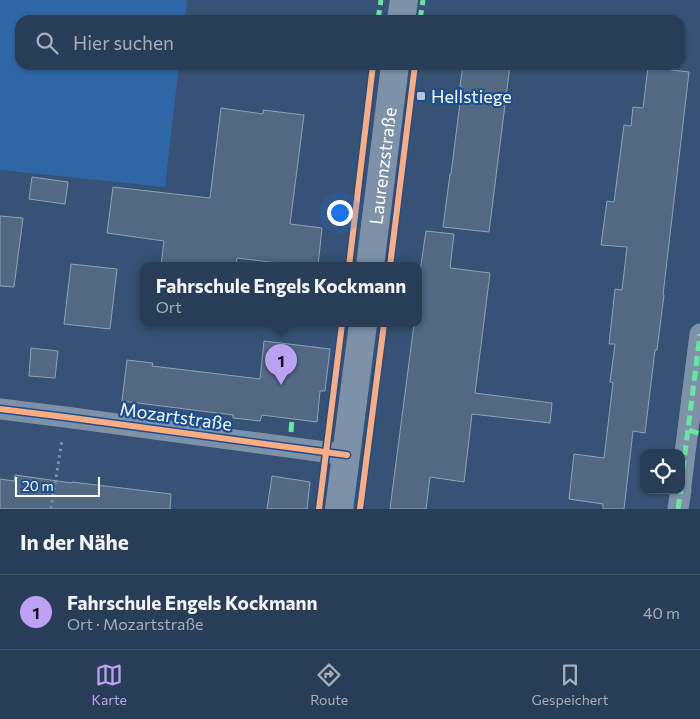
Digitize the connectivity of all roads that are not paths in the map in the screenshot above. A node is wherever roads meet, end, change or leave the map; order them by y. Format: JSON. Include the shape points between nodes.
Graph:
{"nodes":[{"id":1,"x":404,"y":0,"type":"edge"},
{"id":2,"x":402,"y":15,"type":"edge"},
{"id":3,"x":394,"y":70,"type":"edge"},
{"id":4,"x":370,"y":262,"type":"edge"},
{"id":5,"x":363,"y":327,"type":"edge"},
{"id":6,"x":700,"y":334,"type":"edge"},
{"id":7,"x":0,"y":409,"type":"edge"},
{"id":8,"x":694,"y":432,"type":"edge"},
{"id":9,"x":347,"y":454,"type":"junction"},
{"id":10,"x":685,"y":469,"type":"edge"},
{"id":11,"x":680,"y":494,"type":"edge"},
{"id":12,"x":340,"y":509,"type":"edge"},
{"id":13,"x":678,"y":509,"type":"edge"}],
"edges":[{"from":1,"to":2,"type":"street"},
{"from":3,"to":4,"type":"street","name":"Laurenzstraße"},
{"from":5,"to":9,"type":"street"},
{"from":6,"to":8,"type":"street"},
{"from":7,"to":9,"type":"street","name":"Mozartstraße"},
{"from":8,"to":10,"type":"street"},
{"from":9,"to":12,"type":"street"},
{"from":11,"to":13,"type":"street"}]}
